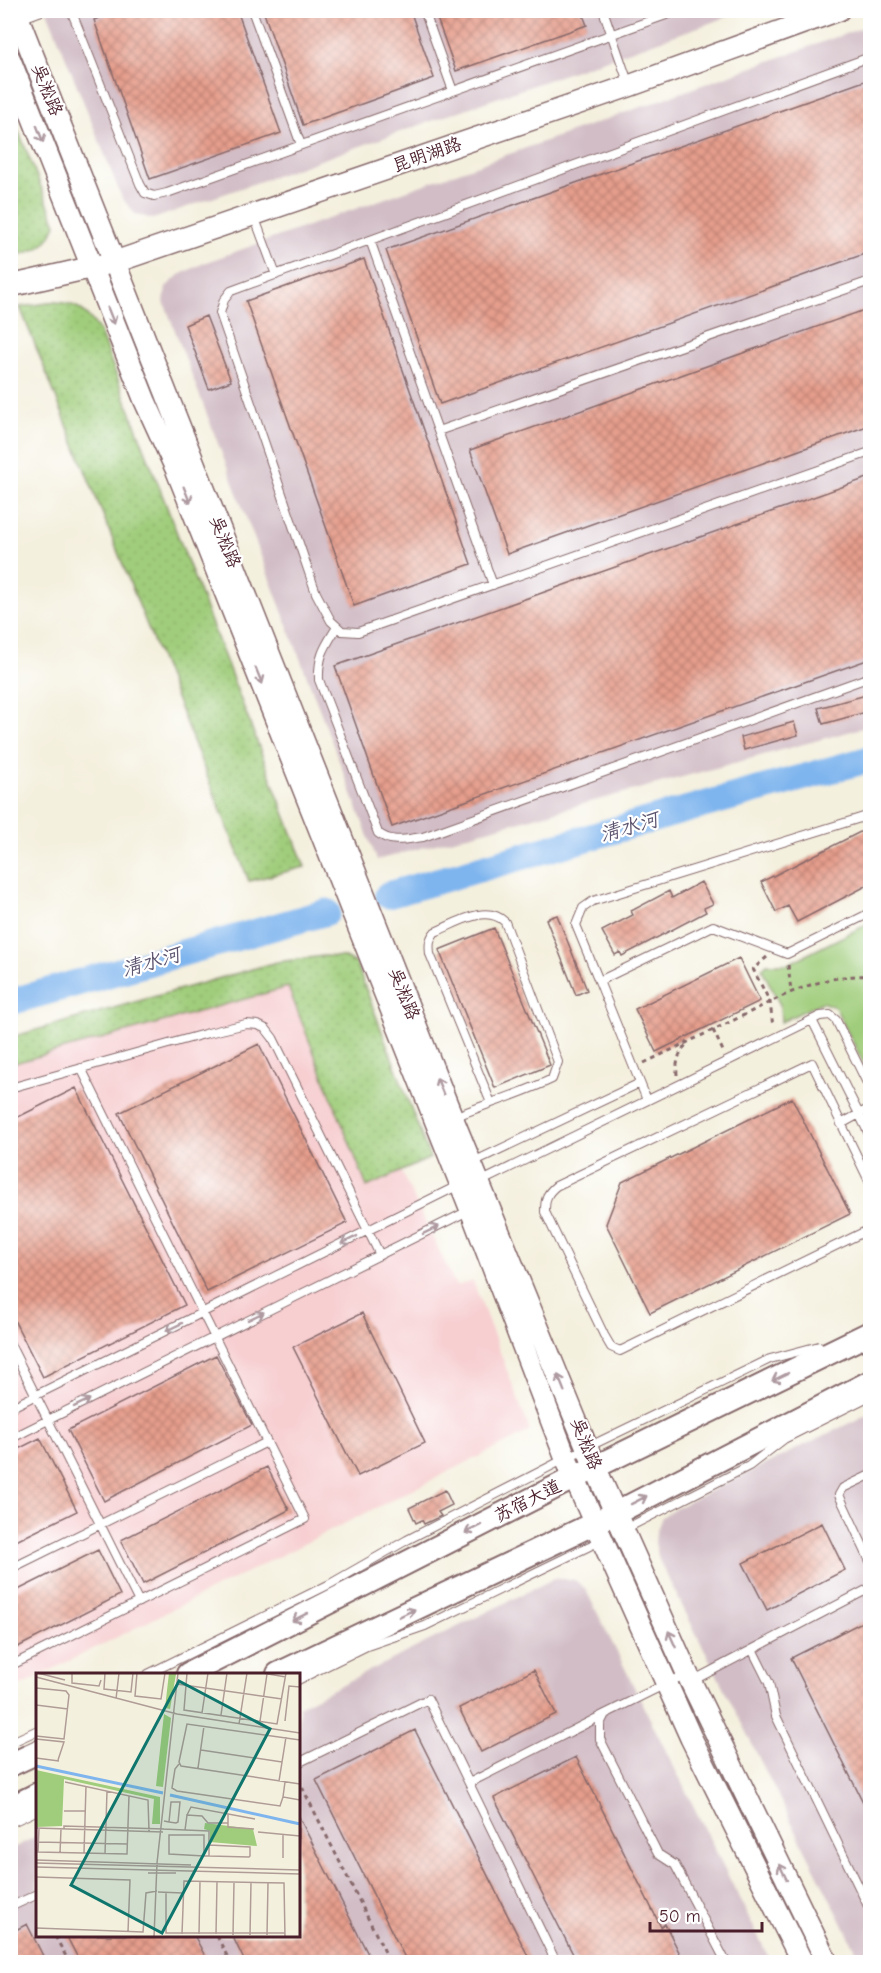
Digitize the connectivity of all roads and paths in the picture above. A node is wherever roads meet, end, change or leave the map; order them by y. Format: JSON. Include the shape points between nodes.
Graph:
{"nodes":[{"id":1,"x":44,"y":10,"type":"edge"},
{"id":2,"x":71,"y":10,"type":"edge"},
{"id":3,"x":252,"y":10,"type":"edge"},
{"id":4,"x":424,"y":10,"type":"edge"},
{"id":5,"x":603,"y":10,"type":"edge"},
{"id":6,"x":680,"y":10,"type":"edge"},
{"id":7,"x":839,"y":10,"type":"edge"},
{"id":8,"x":15,"y":18,"type":"edge"},
{"id":9,"x":611,"y":35,"type":"junction"},
{"id":10,"x":870,"y":57,"type":"edge"},
{"id":11,"x":10,"y":60,"type":"edge"},
{"id":12,"x":629,"y":86,"type":"junction"},
{"id":13,"x":453,"y":91,"type":"junction"},
{"id":14,"x":301,"y":145,"type":"junction"},
{"id":15,"x":254,"y":215,"type":"junction"},
{"id":16,"x":370,"y":240,"type":"junction"},
{"id":17,"x":115,"y":262,"type":"junction"},
{"id":18,"x":92,"y":267,"type":"junction"},
{"id":19,"x":276,"y":274,"type":"junction"},
{"id":20,"x":870,"y":281,"type":"edge"},
{"id":21,"x":10,"y":286,"type":"edge"},
{"id":22,"x":438,"y":431,"type":"junction"},
{"id":23,"x":870,"y":452,"type":"edge"},
{"id":24,"x":493,"y":585,"type":"junction"},
{"id":25,"x":338,"y":627,"type":"junction"},
{"id":26,"x":870,"y":677,"type":"edge"},
{"id":27,"x":870,"y":815,"type":"edge"},
{"id":28,"x":870,"y":913,"type":"edge"},
{"id":29,"x":775,"y":950,"type":"junction"},
{"id":30,"x":787,"y":954,"type":"junction"},
{"id":31,"x":870,"y":976,"type":"edge"},
{"id":32,"x":599,"y":981,"type":"junction"},
{"id":33,"x":791,"y":992,"type":"junction"},
{"id":34,"x":770,"y":1002,"type":"junction"},
{"id":35,"x":812,"y":1020,"type":"junction"},
{"id":36,"x":713,"y":1030,"type":"junction"},
{"id":37,"x":775,"y":1038,"type":"junction"},
{"id":38,"x":688,"y":1042,"type":"junction"},
{"id":39,"x":728,"y":1061,"type":"junction"},
{"id":40,"x":81,"y":1068,"type":"junction"},
{"id":41,"x":634,"y":1068,"type":"junction"},
{"id":42,"x":640,"y":1083,"type":"junction"},
{"id":43,"x":678,"y":1086,"type":"junction"},
{"id":44,"x":10,"y":1088,"type":"edge"},
{"id":45,"x":870,"y":1089,"type":"edge"},
{"id":46,"x":647,"y":1100,"type":"junction"},
{"id":47,"x":491,"y":1103,"type":"junction"},
{"id":48,"x":870,"y":1108,"type":"edge"},
{"id":49,"x":860,"y":1114,"type":"junction"},
{"id":50,"x":452,"y":1117,"type":"junction"},
{"id":51,"x":841,"y":1124,"type":"junction"},
{"id":52,"x":870,"y":1136,"type":"edge"},
{"id":53,"x":870,"y":1183,"type":"edge"},
{"id":54,"x":470,"y":1185,"type":"junction"},
{"id":55,"x":870,"y":1229,"type":"edge"},
{"id":56,"x":368,"y":1230,"type":"junction"},
{"id":57,"x":380,"y":1255,"type":"junction"},
{"id":58,"x":202,"y":1313,"type":"junction"},
{"id":59,"x":870,"y":1333,"type":"edge"},
{"id":60,"x":215,"y":1337,"type":"junction"},
{"id":61,"x":832,"y":1340,"type":"dead end"},
{"id":62,"x":10,"y":1344,"type":"edge"},
{"id":63,"x":870,"y":1382,"type":"edge"},
{"id":64,"x":36,"y":1396,"type":"junction"},
{"id":65,"x":870,"y":1396,"type":"edge"},
{"id":66,"x":10,"y":1408,"type":"edge"},
{"id":67,"x":48,"y":1420,"type":"junction"},
{"id":68,"x":10,"y":1439,"type":"edge"},
{"id":69,"x":267,"y":1442,"type":"junction"},
{"id":70,"x":591,"y":1457,"type":"junction"},
{"id":71,"x":570,"y":1468,"type":"junction"},
{"id":72,"x":870,"y":1474,"type":"edge"},
{"id":73,"x":620,"y":1521,"type":"junction"},
{"id":74,"x":100,"y":1525,"type":"junction"},
{"id":75,"x":599,"y":1531,"type":"junction"},
{"id":76,"x":870,"y":1561,"type":"edge"},
{"id":77,"x":10,"y":1569,"type":"edge"},
{"id":78,"x":870,"y":1588,"type":"edge"},
{"id":79,"x":139,"y":1602,"type":"junction"},
{"id":80,"x":753,"y":1651,"type":"junction"},
{"id":81,"x":10,"y":1666,"type":"edge"},
{"id":82,"x":150,"y":1673,"type":"edge"},
{"id":83,"x":190,"y":1673,"type":"edge"},
{"id":84,"x":280,"y":1673,"type":"edge"},
{"id":85,"x":689,"y":1677,"type":"junction"},
{"id":86,"x":300,"y":1679,"type":"edge"},
{"id":87,"x":666,"y":1684,"type":"junction"},
{"id":88,"x":605,"y":1714,"type":"junction"},
{"id":89,"x":36,"y":1731,"type":"edge"},
{"id":90,"x":10,"y":1743,"type":"edge"},
{"id":91,"x":36,"y":1753,"type":"edge"},
{"id":92,"x":300,"y":1762,"type":"edge"},
{"id":93,"x":10,"y":1765,"type":"edge"},
{"id":94,"x":300,"y":1783,"type":"edge"},
{"id":95,"x":469,"y":1783,"type":"junction"},
{"id":96,"x":36,"y":1795,"type":"edge"},
{"id":97,"x":10,"y":1808,"type":"edge"},
{"id":98,"x":36,"y":1811,"type":"edge"},
{"id":99,"x":10,"y":1823,"type":"edge"},
{"id":100,"x":36,"y":1895,"type":"edge"},
{"id":101,"x":10,"y":1907,"type":"edge"},
{"id":102,"x":870,"y":1910,"type":"edge"},
{"id":103,"x":56,"y":1937,"type":"edge"},
{"id":104,"x":218,"y":1937,"type":"edge"},
{"id":105,"x":69,"y":1962,"type":"edge"},
{"id":106,"x":230,"y":1962,"type":"edge"},
{"id":107,"x":390,"y":1962,"type":"edge"},
{"id":108,"x":556,"y":1962,"type":"edge"},
{"id":109,"x":726,"y":1962,"type":"edge"},
{"id":110,"x":802,"y":1962,"type":"edge"},
{"id":111,"x":827,"y":1962,"type":"edge"}],
"edges":[{"from":1,"to":8,"type":"lane"},
{"from":2,"to":14,"type":"lane","via":[[145,193],[167,193]]},
{"from":3,"to":14,"type":"lane"},
{"from":4,"to":13,"type":"lane"},
{"from":5,"to":9,"type":"lane"},
{"from":6,"to":9,"type":"lane"},
{"from":7,"to":12,"type":"main road","name":"昆明湖路"},
{"from":8,"to":17,"type":"main road","name":"吴淞路"},
{"from":9,"to":12,"type":"lane"},
{"from":9,"to":13,"type":"lane"},
{"from":10,"to":16,"type":"lane"},
{"from":11,"to":18,"type":"main road","name":"吴淞路","one_way":true},
{"from":12,"to":15,"type":"main road","name":"昆明湖路"},
{"from":13,"to":14,"type":"lane"},
{"from":15,"to":17,"type":"main road","name":"昆明湖路"},
{"from":15,"to":19,"type":"lane"},
{"from":16,"to":19,"type":"lane"},
{"from":16,"to":22,"type":"lane"},
{"from":17,"to":18,"type":"main road","name":"昆明湖路"},
{"from":50,"to":17,"type":"main road","name":"吴淞路","one_way":true},
{"from":18,"to":21,"type":"main road","name":"昆明湖路"},
{"from":18,"to":54,"type":"main road","name":"吴淞路","one_way":true},
{"from":19,"to":25,"type":"lane","via":[[231,291],[220,313],[316,593]]},
{"from":20,"to":22,"type":"lane"},
{"from":22,"to":24,"type":"lane"},
{"from":23,"to":24,"type":"lane"},
{"from":24,"to":25,"type":"lane","via":[[358,632]]},
{"from":25,"to":26,"type":"lane","via":[[323,651],[319,680],[378,833],[386,839],[423,837]]},
{"from":27,"to":32,"type":"lane","via":[[593,901],[583,909],[576,925]]},
{"from":28,"to":30,"type":"lane"},
{"from":29,"to":30,"type":"lane"},
{"from":29,"to":32,"type":"lane","via":[[713,926]]},
{"from":29,"to":34,"type":"path","via":[[753,969]]},
{"from":30,"to":33,"type":"path"},
{"from":31,"to":33,"type":"path","via":[[826,980]]},
{"from":32,"to":41,"type":"lane"},
{"from":33,"to":34,"type":"path"},
{"from":34,"to":36,"type":"path"},
{"from":34,"to":37,"type":"path"},
{"from":35,"to":37,"type":"lane"},
{"from":35,"to":45,"type":"lane","via":[[830,1015],[836,1020]]},
{"from":35,"to":49,"type":"lane"},
{"from":36,"to":38,"type":"path"},
{"from":36,"to":39,"type":"path"},
{"from":37,"to":39,"type":"lane"},
{"from":38,"to":41,"type":"path"},
{"from":38,"to":43,"type":"path","via":[[676,1066]]},
{"from":39,"to":43,"type":"lane"},
{"from":40,"to":44,"type":"lane"},
{"from":40,"to":56,"type":"lane","via":[[246,1024],[266,1029]]},
{"from":40,"to":58,"type":"lane"},
{"from":41,"to":42,"type":"lane"},
{"from":42,"to":46,"type":"lane"},
{"from":42,"to":54,"type":"lane"},
{"from":43,"to":46,"type":"lane"},
{"from":46,"to":54,"type":"lane"},
{"from":47,"to":47,"type":"lane","via":[[552,1079],[558,1062],[505,922],[500,916],[481,914],[435,932],[429,945]]},
{"from":47,"to":50,"type":"lane"},
{"from":48,"to":49,"type":"lane"},
{"from":49,"to":51,"type":"lane"},
{"from":49,"to":52,"type":"lane"},
{"from":50,"to":54,"type":"main road","name":"吴淞路"},
{"from":51,"to":53,"type":"lane"},
{"from":51,"to":55,"type":"lane","via":[[812,1063],[556,1186],[544,1200],[545,1212],[604,1335],[611,1347],[620,1351]]},
{"from":54,"to":56,"type":"lane"},
{"from":57,"to":54,"type":"lane","one_way":true},
{"from":70,"to":54,"type":"main road","name":"吴淞路","one_way":true},
{"from":54,"to":71,"type":"main road","name":"吴淞路"},
{"from":56,"to":57,"type":"lane"},
{"from":56,"to":58,"type":"lane","one_way":true},
{"from":60,"to":57,"type":"lane","one_way":true},
{"from":58,"to":60,"type":"lane"},
{"from":58,"to":64,"type":"lane","one_way":true},
{"from":59,"to":70,"type":"main road","name":"苏宿大道","one_way":true},
{"from":67,"to":60,"type":"lane","one_way":true},
{"from":60,"to":69,"type":"lane"},
{"from":61,"to":70,"type":"lane","via":[[770,1359]]},
{"from":62,"to":64,"type":"lane"},
{"from":73,"to":63,"type":"main road","one_way":true},
{"from":64,"to":66,"type":"lane"},
{"from":64,"to":67,"type":"lane"},
{"from":65,"to":73,"type":"lane","via":[[784,1439],[749,1466]]},
{"from":67,"to":68,"type":"lane"},
{"from":67,"to":74,"type":"lane"},
{"from":69,"to":74,"type":"lane"},
{"from":69,"to":79,"type":"lane","via":[[305,1519]]},
{"from":70,"to":71,"type":"main road","name":"苏宿大道"},
{"from":70,"to":73,"type":"main road","name":"吴淞路"},
{"from":71,"to":75,"type":"main road","name":"吴淞路"},
{"from":71,"to":82,"type":"lane","via":[[407,1540],[330,1584]]},
{"from":71,"to":83,"type":"main road","name":"苏宿大道","one_way":true},
{"from":72,"to":76,"type":"lane","via":[[843,1488],[839,1495]]},
{"from":73,"to":75,"type":"main road"},
{"from":85,"to":73,"type":"main road","name":"吴淞路","one_way":true},
{"from":74,"to":77,"type":"lane"},
{"from":74,"to":79,"type":"lane"},
{"from":84,"to":75,"type":"main road","one_way":true},
{"from":75,"to":86,"type":"lane","via":[[425,1626],[367,1646]]},
{"from":75,"to":87,"type":"main road","name":"吴淞路"},
{"from":78,"to":80,"type":"lane"},
{"from":79,"to":81,"type":"lane"},
{"from":80,"to":85,"type":"lane"},
{"from":80,"to":102,"type":"lane","via":[[769,1683],[776,1716]]},
{"from":85,"to":87,"type":"lane"},
{"from":111,"to":85,"type":"main road","name":"吴淞路","one_way":true},
{"from":87,"to":88,"type":"lane"},
{"from":87,"to":110,"type":"main road","name":"吴淞路"},
{"from":88,"to":95,"type":"lane"},
{"from":88,"to":109,"type":"lane","via":[[600,1739],[658,1854],[675,1865]]},
{"from":89,"to":90,"type":"lane"},
{"from":91,"to":93,"type":"main road"},
{"from":92,"to":95,"type":"lane","via":[[428,1699]]},
{"from":94,"to":107,"type":"path"},
{"from":95,"to":108,"type":"lane"},
{"from":96,"to":97,"type":"main road"},
{"from":98,"to":99,"type":"lane"},
{"from":100,"to":101,"type":"lane"},
{"from":103,"to":105,"type":"path"},
{"from":104,"to":106,"type":"path"}]}
